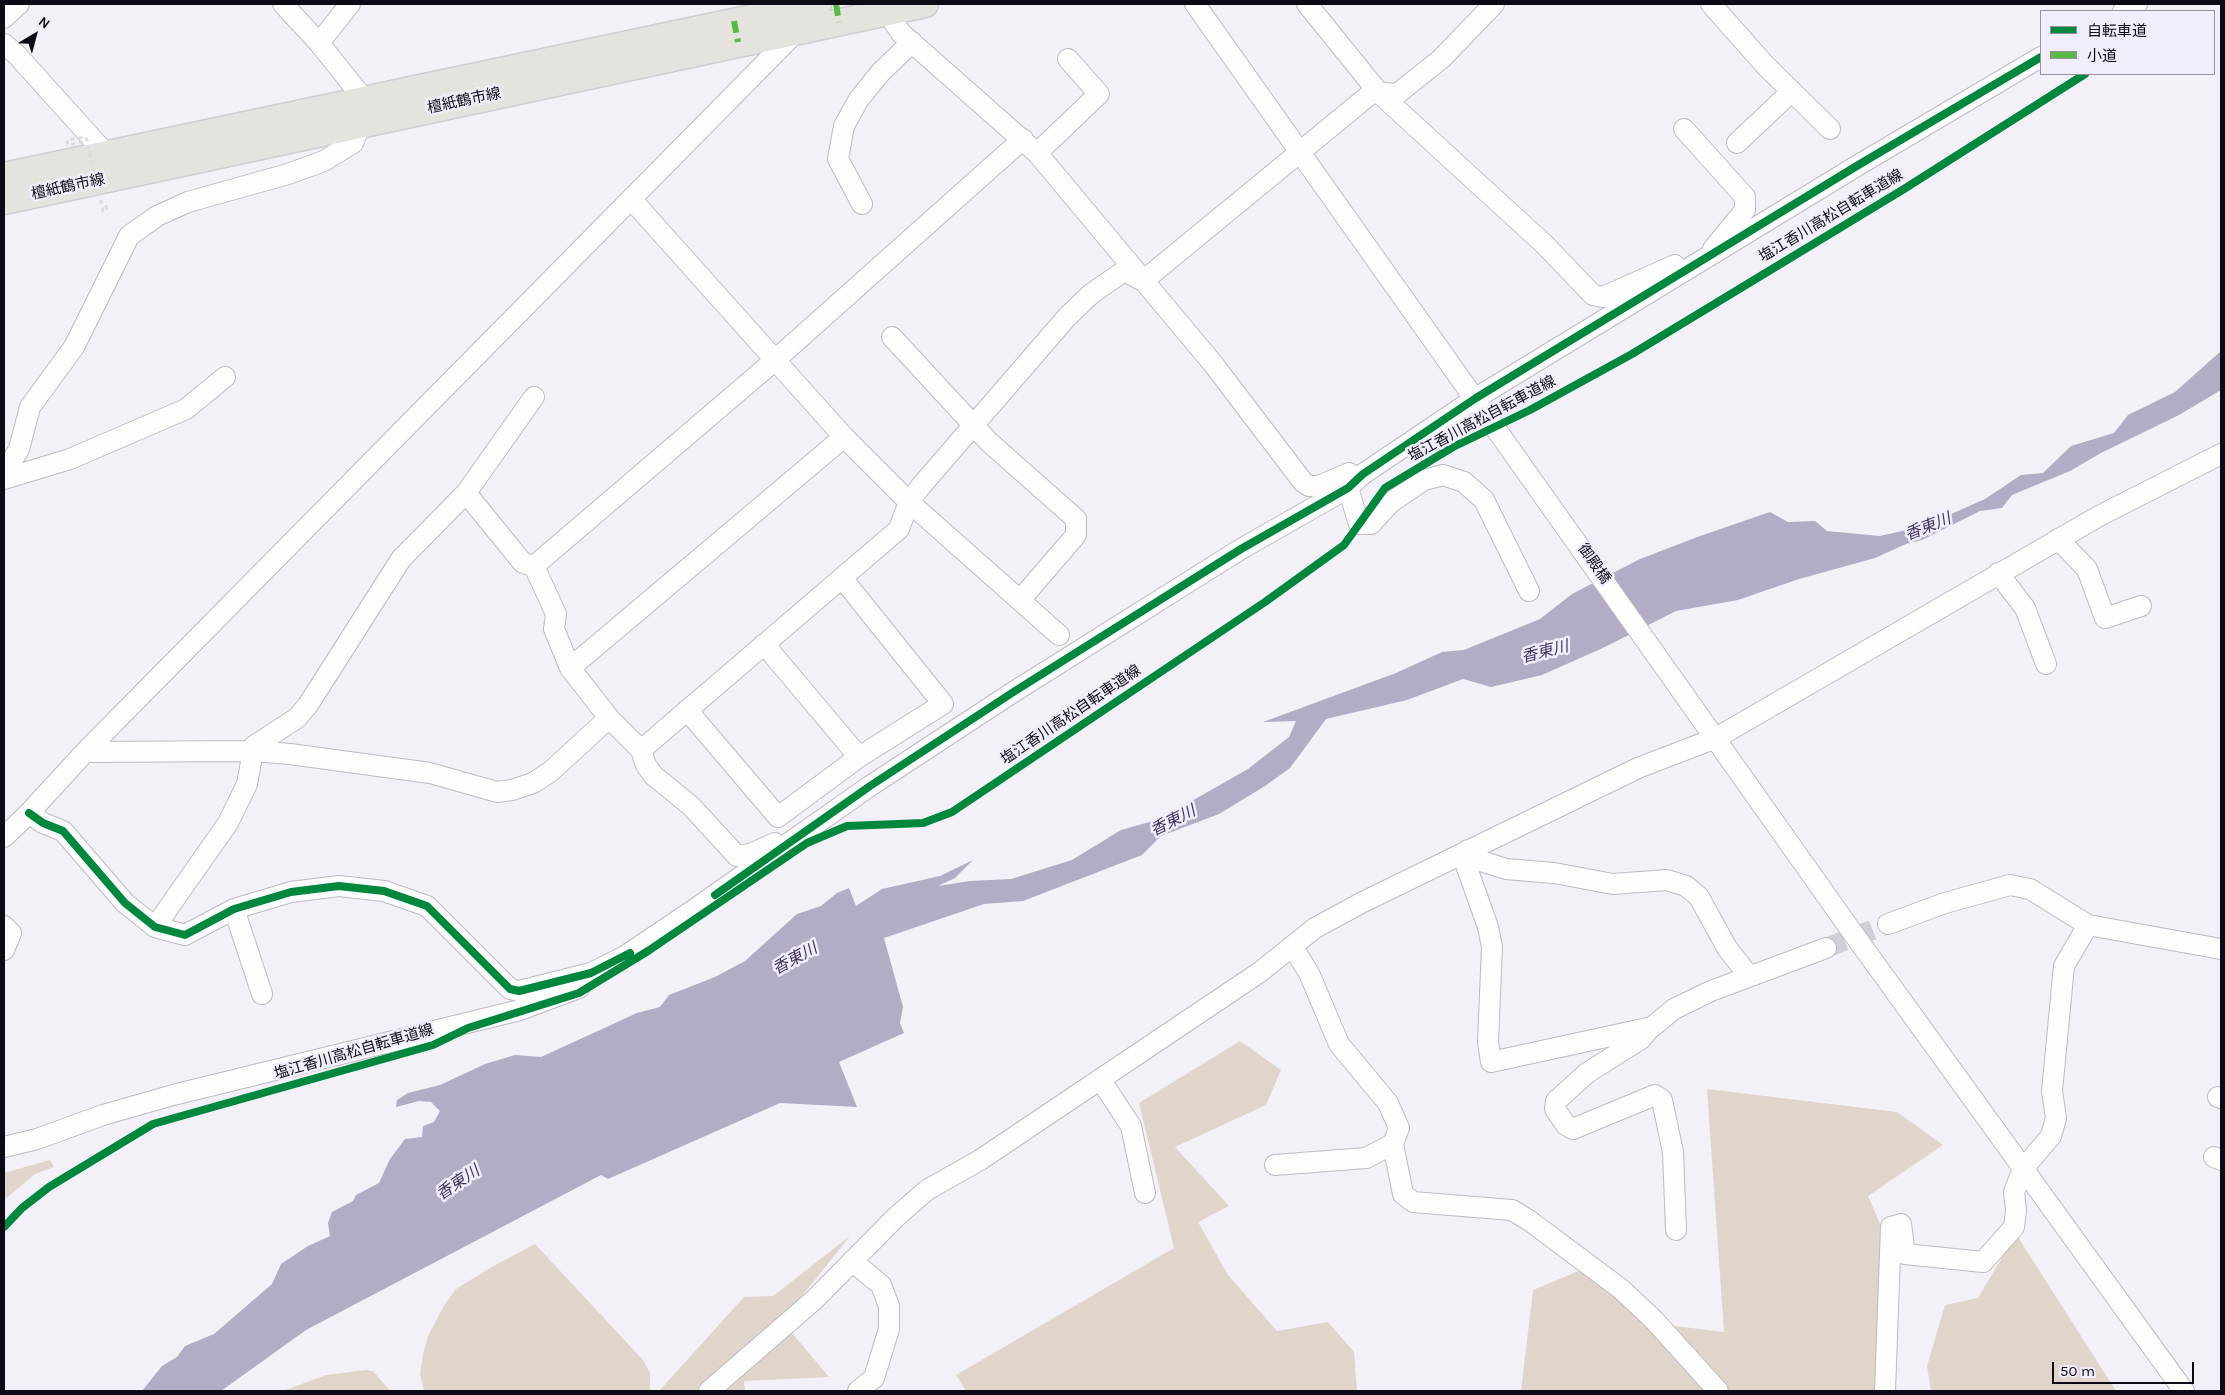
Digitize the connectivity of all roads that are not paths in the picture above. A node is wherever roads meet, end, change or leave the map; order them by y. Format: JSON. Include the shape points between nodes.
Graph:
{"nodes":[{"id":1,"x":20,"y":4,"type":"edge"},
{"id":2,"x":283,"y":4,"type":"edge"},
{"id":3,"x":350,"y":4,"type":"edge"},
{"id":4,"x":818,"y":4,"type":"edge"},
{"id":5,"x":825,"y":4,"type":"edge"},
{"id":6,"x":925,"y":4,"type":"edge"},
{"id":7,"x":1195,"y":4,"type":"edge"},
{"id":8,"x":1307,"y":4,"type":"edge"},
{"id":9,"x":1494,"y":4,"type":"edge"},
{"id":10,"x":1711,"y":4,"type":"edge"},
{"id":11,"x":2137,"y":4,"type":"edge"},
{"id":12,"x":2125,"y":10,"type":"edge"},
{"id":13,"x":887,"y":12,"type":"junction"},
{"id":14,"x":4,"y":18,"type":"edge"},
{"id":15,"x":798,"y":30,"type":"junction"},
{"id":16,"x":912,"y":42,"type":"junction"},
{"id":17,"x":319,"y":43,"type":"junction"},
{"id":18,"x":4,"y":44,"type":"edge"},
{"id":19,"x":2040,"y":57,"type":"edge"},
{"id":20,"x":1068,"y":59,"type":"dead end"},
{"id":21,"x":1792,"y":91,"type":"junction"},
{"id":22,"x":1379,"y":93,"type":"junction"},
{"id":23,"x":362,"y":111,"type":"junction"},
{"id":24,"x":1684,"y":129,"type":"dead end"},
{"id":25,"x":1830,"y":129,"type":"dead end"},
{"id":26,"x":1737,"y":143,"type":"dead end"},
{"id":27,"x":1030,"y":146,"type":"junction"},
{"id":28,"x":1300,"y":150,"type":"junction"},
{"id":29,"x":107,"y":155,"type":"junction"},
{"id":30,"x":4,"y":176,"type":"edge"},
{"id":31,"x":4,"y":200,"type":"edge"},
{"id":32,"x":632,"y":200,"type":"junction"},
{"id":33,"x":862,"y":204,"type":"dead end"},
{"id":34,"x":1708,"y":257,"type":"junction"},
{"id":35,"x":1143,"y":281,"type":"junction"},
{"id":36,"x":892,"y":337,"type":"dead end"},
{"id":37,"x":774,"y":361,"type":"junction"},
{"id":38,"x":225,"y":377,"type":"dead end"},
{"id":39,"x":534,"y":397,"type":"dead end"},
{"id":40,"x":1478,"y":401,"type":"junction"},
{"id":41,"x":974,"y":425,"type":"junction"},
{"id":42,"x":844,"y":437,"type":"junction"},
{"id":43,"x":2221,"y":454,"type":"edge"},
{"id":44,"x":4,"y":474,"type":"edge"},
{"id":45,"x":4,"y":479,"type":"edge"},
{"id":46,"x":1356,"y":481,"type":"junction"},
{"id":47,"x":466,"y":493,"type":"junction"},
{"id":48,"x":909,"y":502,"type":"junction"},
{"id":49,"x":2058,"y":539,"type":"junction"},
{"id":50,"x":534,"y":566,"type":"junction"},
{"id":51,"x":1998,"y":573,"type":"junction"},
{"id":52,"x":842,"y":578,"type":"junction"},
{"id":53,"x":1529,"y":591,"type":"dead end"},
{"id":54,"x":1021,"y":599,"type":"junction"},
{"id":55,"x":2141,"y":606,"type":"dead end"},
{"id":56,"x":1059,"y":634,"type":"dead end"},
{"id":57,"x":764,"y":644,"type":"junction"},
{"id":58,"x":2046,"y":664,"type":"dead end"},
{"id":59,"x":570,"y":668,"type":"junction"},
{"id":60,"x":687,"y":710,"type":"junction"},
{"id":61,"x":609,"y":718,"type":"junction"},
{"id":62,"x":1712,"y":731,"type":"junction"},
{"id":63,"x":641,"y":750,"type":"junction"},
{"id":64,"x":253,"y":751,"type":"junction"},
{"id":65,"x":85,"y":752,"type":"junction"},
{"id":66,"x":859,"y":758,"type":"junction"},
{"id":67,"x":13,"y":825,"type":"edge"},
{"id":68,"x":784,"y":846,"type":"junction"},
{"id":69,"x":1465,"y":852,"type":"junction"},
{"id":70,"x":234,"y":909,"type":"junction"},
{"id":71,"x":1888,"y":924,"type":"tunnel mouth"},
{"id":72,"x":2088,"y":925,"type":"junction"},
{"id":73,"x":4,"y":926,"type":"edge"},
{"id":74,"x":156,"y":927,"type":"junction"},
{"id":75,"x":1292,"y":946,"type":"junction"},
{"id":76,"x":1826,"y":948,"type":"tunnel mouth"},
{"id":77,"x":2221,"y":949,"type":"edge"},
{"id":78,"x":4,"y":950,"type":"edge"},
{"id":79,"x":591,"y":973,"type":"junction"},
{"id":80,"x":1749,"y":976,"type":"junction"},
{"id":81,"x":262,"y":994,"type":"dead end"},
{"id":82,"x":1652,"y":1027,"type":"junction"},
{"id":83,"x":1100,"y":1080,"type":"junction"},
{"id":84,"x":1393,"y":1144,"type":"junction"},
{"id":85,"x":4,"y":1146,"type":"edge"},
{"id":86,"x":1275,"y":1165,"type":"dead end"},
{"id":87,"x":2024,"y":1169,"type":"junction"},
{"id":88,"x":1146,"y":1193,"type":"dead end"},
{"id":89,"x":1676,"y":1230,"type":"dead end"},
{"id":90,"x":852,"y":1261,"type":"junction"},
{"id":91,"x":710,"y":1391,"type":"edge"},
{"id":92,"x":858,"y":1391,"type":"edge"},
{"id":93,"x":1718,"y":1391,"type":"edge"},
{"id":94,"x":1885,"y":1391,"type":"edge"},
{"id":95,"x":2184,"y":1391,"type":"edge"}],
"edges":[{"from":1,"to":14,"type":"street"},
{"from":2,"to":17,"type":"street"},
{"from":3,"to":17,"type":"street"},
{"from":4,"to":23,"type":"main road","name":"檀紙鶴市線"},
{"from":5,"to":15,"type":"street"},
{"from":6,"to":13,"type":"main road","name":"檀紙鶴市線"},
{"from":7,"to":28,"type":"street","name":"御殿橋"},
{"from":8,"to":22,"type":"street"},
{"from":9,"to":22,"type":"street","via":[[1441,59],[1397,94]]},
{"from":10,"to":21,"type":"street"},
{"from":11,"to":12,"type":"street"},
{"from":13,"to":15,"type":"main road","name":"檀紙鶴市線"},
{"from":13,"to":16,"type":"street"},
{"from":15,"to":23,"type":"main road","name":"檀紙鶴市線"},
{"from":15,"to":32,"type":"street"},
{"from":16,"to":27,"type":"street"},
{"from":16,"to":33,"type":"street","via":[[881,72],[844,126],[838,159]]},
{"from":17,"to":23,"type":"street"},
{"from":18,"to":29,"type":"street"},
{"from":19,"to":34,"type":"street"},
{"from":20,"to":27,"type":"street","via":[[1099,94]]},
{"from":21,"to":25,"type":"street"},
{"from":21,"to":26,"type":"street"},
{"from":22,"to":28,"type":"street","via":[[1373,92]]},
{"from":22,"to":34,"type":"street","via":[[1544,244],[1593,295],[1603,297],[1687,260]]},
{"from":23,"to":29,"type":"main road","name":"檀紙鶴市線"},
{"from":23,"to":31,"type":"main road","name":"檀紙鶴市線"},
{"from":23,"to":44,"type":"street","via":[[352,143],[324,161],[188,202],[157,216],[129,236],[74,347],[30,406],[19,449]]},
{"from":24,"to":34,"type":"street","via":[[1745,197],[1745,210]]},
{"from":27,"to":35,"type":"street"},
{"from":27,"to":37,"type":"street"},
{"from":28,"to":35,"type":"street"},
{"from":28,"to":40,"type":"street","name":"御殿橋"},
{"from":29,"to":30,"type":"main road","name":"檀紙鶴市線"},
{"from":32,"to":37,"type":"street"},
{"from":32,"to":65,"type":"street"},
{"from":34,"to":40,"type":"street"},
{"from":35,"to":41,"type":"street","via":[[1124,272],[1091,294]]},
{"from":35,"to":46,"type":"street","via":[[1214,365],[1302,482],[1319,486],[1352,472]]},
{"from":36,"to":41,"type":"street"},
{"from":37,"to":42,"type":"street"},
{"from":37,"to":50,"type":"street"},
{"from":38,"to":45,"type":"street","via":[[186,409],[70,459]]},
{"from":39,"to":47,"type":"street"},
{"from":40,"to":46,"type":"street"},
{"from":40,"to":62,"type":"street","name":"御殿橋"},
{"from":41,"to":48,"type":"street"},
{"from":41,"to":54,"type":"street","via":[[1076,519],[1076,535]]},
{"from":42,"to":48,"type":"street"},
{"from":42,"to":59,"type":"street"},
{"from":43,"to":49,"type":"street"},
{"from":46,"to":53,"type":"street","via":[[1359,524],[1371,524],[1390,503],[1424,480],[1443,475],[1464,482],[1484,500]]},
{"from":46,"to":68,"type":"street","via":[[1015,691]]},
{"from":47,"to":50,"type":"street","via":[[524,563]]},
{"from":47,"to":64,"type":"street","via":[[401,558],[308,705],[296,718],[254,746]]},
{"from":48,"to":52,"type":"street","via":[[899,529]]},
{"from":48,"to":54,"type":"street"},
{"from":49,"to":51,"type":"street"},
{"from":49,"to":55,"type":"street","via":[[2087,569],[2106,618]]},
{"from":50,"to":59,"type":"street","via":[[556,614],[554,629]]},
{"from":51,"to":58,"type":"street","via":[[2025,608]]},
{"from":51,"to":62,"type":"street"},
{"from":52,"to":57,"type":"street"},
{"from":52,"to":66,"type":"street","via":[[943,704]]},
{"from":54,"to":56,"type":"street"},
{"from":57,"to":60,"type":"street"},
{"from":57,"to":66,"type":"street"},
{"from":59,"to":61,"type":"street"},
{"from":60,"to":63,"type":"street"},
{"from":60,"to":66,"type":"street","via":[[778,817]]},
{"from":61,"to":63,"type":"street"},
{"from":61,"to":64,"type":"street","via":[[550,772],[512,790],[497,792],[430,773]]},
{"from":62,"to":69,"type":"street"},
{"from":62,"to":87,"type":"street","name":"御殿橋","via":[[1844,921]]},
{"from":63,"to":68,"type":"street","via":[[653,775],[691,806],[737,856],[774,843]]},
{"from":64,"to":65,"type":"street"},
{"from":64,"to":74,"type":"street","via":[[247,784],[228,823]]},
{"from":65,"to":67,"type":"street"},
{"from":67,"to":74,"type":"street","via":[[43,823],[63,831],[125,903]]},
{"from":68,"to":79,"type":"street","via":[[625,956]]},
{"from":69,"to":75,"type":"street","via":[[1315,928]]},
{"from":69,"to":80,"type":"street","via":[[1506,869],[1554,873],[1613,884],[1666,880],[1686,886],[1700,897],[1727,948]]},
{"from":69,"to":82,"type":"street","via":[[1492,947],[1488,1042],[1491,1062]]},
{"from":70,"to":74,"type":"street","via":[[185,935]]},
{"from":70,"to":79,"type":"street","via":[[291,892],[339,886],[384,891],[426,906],[510,989],[519,991]]},
{"from":70,"to":81,"type":"street"},
{"from":71,"to":72,"type":"street","via":[[1945,903],[2010,886],[2030,889]]},
{"from":72,"to":77,"type":"street"},
{"from":72,"to":87,"type":"street","via":[[2064,966],[2052,1091],[2056,1118],[2051,1136]]},
{"from":73,"to":78,"type":"street","via":[[11,933]]},
{"from":75,"to":83,"type":"street","via":[[1260,972]]},
{"from":75,"to":84,"type":"street","via":[[1309,973],[1339,1044],[1388,1104],[1399,1128]]},
{"from":76,"to":80,"type":"street"},
{"from":79,"to":85,"type":"street","via":[[579,988],[520,1010],[173,1095],[103,1115],[37,1139]]},
{"from":80,"to":82,"type":"street","via":[[1674,1009]]},
{"from":82,"to":89,"type":"street","via":[[1641,1039],[1587,1073],[1556,1101],[1554,1110],[1573,1129],[1655,1095],[1662,1100],[1673,1152]]},
{"from":83,"to":88,"type":"street","via":[[1131,1126]]},
{"from":83,"to":90,"type":"street","via":[[980,1160],[926,1190]]},
{"from":84,"to":86,"type":"street","via":[[1366,1158]]},
{"from":84,"to":93,"type":"street","via":[[1403,1194],[1413,1202],[1512,1210],[1530,1220],[1621,1289],[1655,1321]]},
{"from":87,"to":94,"type":"street","via":[[2014,1192],[2014,1227],[1983,1262],[1906,1254],[1901,1224],[1891,1226]]},
{"from":87,"to":95,"type":"street","name":"御殿橋"},
{"from":90,"to":91,"type":"street","via":[[814,1300]]},
{"from":90,"to":92,"type":"street","via":[[881,1285],[888,1306],[889,1329],[874,1378]]}]}
